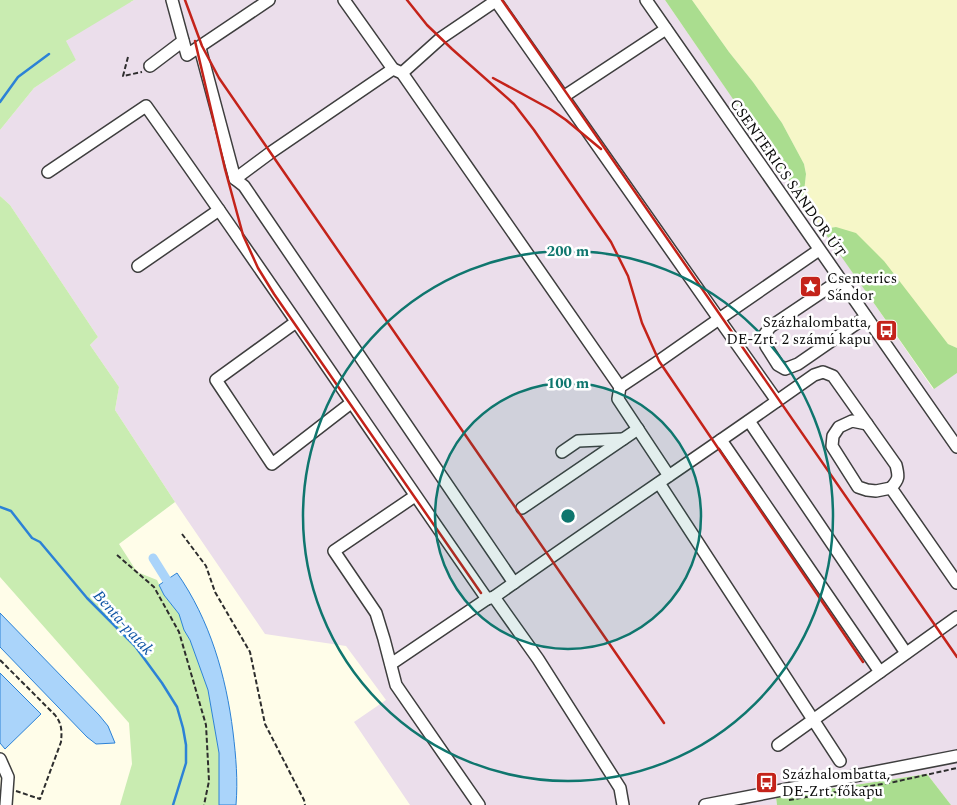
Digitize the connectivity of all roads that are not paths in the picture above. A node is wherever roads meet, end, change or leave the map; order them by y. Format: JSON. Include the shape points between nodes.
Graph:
{"nodes":[{"id":1,"x":172,"y":0,"type":"edge"},
{"id":2,"x":268,"y":0,"type":"edge"},
{"id":3,"x":344,"y":0,"type":"edge"},
{"id":4,"x":496,"y":0,"type":"edge"},
{"id":5,"x":646,"y":0,"type":"edge"},
{"id":6,"x":666,"y":29,"type":"junction"},
{"id":7,"x":183,"y":42,"type":"junction"},
{"id":8,"x":200,"y":48,"type":"junction"},
{"id":9,"x":150,"y":66,"type":"road end"},
{"id":10,"x":398,"y":71,"type":"junction"},
{"id":11,"x":563,"y":98,"type":"junction"},
{"id":12,"x":48,"y":172,"type":"dead end"},
{"id":13,"x":235,"y":179,"type":"junction"},
{"id":14,"x":220,"y":210,"type":"junction"},
{"id":15,"x":819,"y":250,"type":"junction"},
{"id":16,"x":138,"y":266,"type":"dead end"},
{"id":17,"x":840,"y":280,"type":"junction"},
{"id":18,"x":866,"y":317,"type":"junction"},
{"id":19,"x":718,"y":318,"type":"junction"},
{"id":20,"x":296,"y":322,"type":"junction"},
{"id":21,"x":620,"y":387,"type":"junction"},
{"id":22,"x":777,"y":401,"type":"junction"},
{"id":23,"x":351,"y":403,"type":"junction"},
{"id":24,"x":749,"y":420,"type":"junction"},
{"id":25,"x":867,"y":424,"type":"junction"},
{"id":26,"x":638,"y":429,"type":"junction"},
{"id":27,"x":623,"y":439,"type":"junction"},
{"id":28,"x":721,"y":440,"type":"junction"},
{"id":29,"x":957,"y":447,"type":"edge"},
{"id":30,"x":562,"y":452,"type":"dead end"},
{"id":31,"x":669,"y":476,"type":"junction"},
{"id":32,"x":659,"y":483,"type":"junction"},
{"id":33,"x":891,"y":488,"type":"junction"},
{"id":34,"x":415,"y":496,"type":"junction"},
{"id":35,"x":522,"y":508,"type":"dead end"},
{"id":36,"x":514,"y":583,"type":"junction"},
{"id":37,"x":957,"y":583,"type":"edge"},
{"id":38,"x":490,"y":598,"type":"junction"},
{"id":39,"x":957,"y":618,"type":"edge"},
{"id":40,"x":906,"y":653,"type":"junction"},
{"id":41,"x":391,"y":664,"type":"junction"},
{"id":42,"x":880,"y":672,"type":"junction"},
{"id":43,"x":813,"y":720,"type":"junction"},
{"id":44,"x":778,"y":745,"type":"dead end"},
{"id":45,"x":957,"y":756,"type":"edge"},
{"id":46,"x":0,"y":759,"type":"edge"},
{"id":47,"x":840,"y":761,"type":"dead end"},
{"id":48,"x":6,"y":805,"type":"edge"},
{"id":49,"x":479,"y":805,"type":"edge"},
{"id":50,"x":623,"y":805,"type":"edge"},
{"id":51,"x":705,"y":805,"type":"edge"}],
"edges":[{"from":1,"to":7,"type":"street"},
{"from":2,"to":8,"type":"street"},
{"from":3,"to":10,"type":"street"},
{"from":4,"to":10,"type":"street"},
{"from":4,"to":11,"type":"street"},
{"from":5,"to":6,"type":"street","name":"CSENTERICS SÁNDOR ÚT"},
{"from":6,"to":11,"type":"street"},
{"from":6,"to":15,"type":"street","name":"CSENTERICS SÁNDOR ÚT"},
{"from":7,"to":8,"type":"street","via":[[187,55]]},
{"from":7,"to":9,"type":"street"},
{"from":8,"to":13,"type":"street"},
{"from":10,"to":13,"type":"street"},
{"from":10,"to":21,"type":"street"},
{"from":11,"to":19,"type":"street"},
{"from":12,"to":14,"type":"street","via":[[146,106]]},
{"from":13,"to":36,"type":"street","via":[[244,186]]},
{"from":14,"to":16,"type":"street"},
{"from":14,"to":20,"type":"street"},
{"from":15,"to":17,"type":"street","name":"CSENTERICS SÁNDOR ÚT"},
{"from":15,"to":19,"type":"street"},
{"from":17,"to":18,"type":"street","name":"CSENTERICS SÁNDOR ÚT"},
{"from":17,"to":18,"type":"street","via":[[770,327],[765,334],[766,346],[778,365],[786,369],[798,364]]},
{"from":18,"to":29,"type":"street","name":"CSENTERICS SÁNDOR ÚT"},
{"from":19,"to":21,"type":"street"},
{"from":19,"to":22,"type":"street"},
{"from":20,"to":23,"type":"street"},
{"from":20,"to":23,"type":"street","via":[[216,380],[272,464]]},
{"from":21,"to":26,"type":"street","via":[[618,399]]},
{"from":22,"to":24,"type":"street"},
{"from":22,"to":25,"type":"street","via":[[814,374],[823,372],[833,376]]},
{"from":23,"to":34,"type":"street"},
{"from":24,"to":28,"type":"street"},
{"from":24,"to":40,"type":"street"},
{"from":25,"to":33,"type":"street","via":[[896,465],[899,476]]},
{"from":25,"to":33,"type":"street","via":[[852,421],[839,427],[833,436],[832,446],[858,486],[876,491]]},
{"from":26,"to":27,"type":"street"},
{"from":26,"to":31,"type":"street"},
{"from":27,"to":30,"type":"street","via":[[578,441]]},
{"from":27,"to":35,"type":"street"},
{"from":28,"to":31,"type":"street"},
{"from":28,"to":42,"type":"street"},
{"from":31,"to":32,"type":"street"},
{"from":32,"to":36,"type":"street"},
{"from":32,"to":43,"type":"street"},
{"from":33,"to":37,"type":"street"},
{"from":34,"to":38,"type":"street"},
{"from":34,"to":41,"type":"street","via":[[334,551],[376,613]]},
{"from":36,"to":38,"type":"street"},
{"from":38,"to":41,"type":"street"},
{"from":38,"to":50,"type":"street","via":[[538,659],[620,788]]},
{"from":39,"to":40,"type":"street"},
{"from":40,"to":42,"type":"street"},
{"from":41,"to":49,"type":"street","via":[[396,685]]},
{"from":42,"to":43,"type":"street"},
{"from":43,"to":44,"type":"street"},
{"from":43,"to":47,"type":"street"},
{"from":45,"to":51,"type":"street"},
{"from":46,"to":48,"type":"street","via":[[8,777]]}]}
